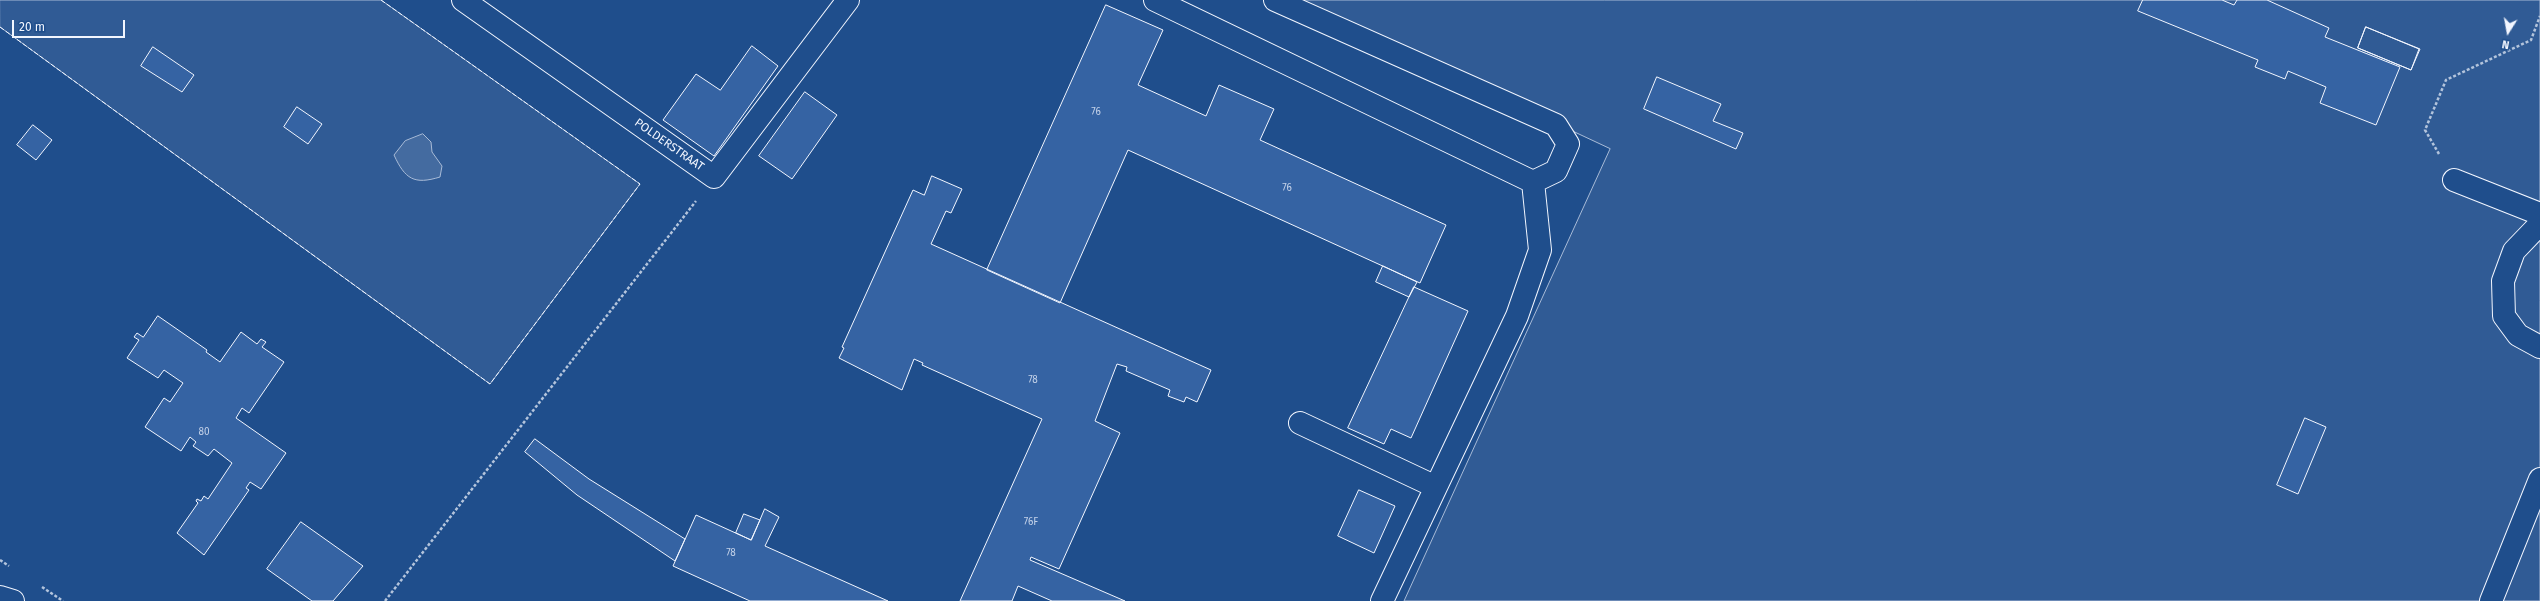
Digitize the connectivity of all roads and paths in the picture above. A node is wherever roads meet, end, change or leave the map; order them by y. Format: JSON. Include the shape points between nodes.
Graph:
{"nodes":[{"id":1,"x":463,"y":0,"type":"edge"},
{"id":2,"x":848,"y":0,"type":"edge"},
{"id":3,"x":1155,"y":0,"type":"edge"},
{"id":4,"x":1275,"y":0,"type":"edge"},
{"id":5,"x":2540,"y":16,"type":"edge"},
{"id":6,"x":714,"y":177,"type":"junction"},
{"id":7,"x":2454,"y":180,"type":"joint"},
{"id":8,"x":1533,"y":182,"type":"junction"},
{"id":9,"x":2540,"y":214,"type":"edge"},
{"id":10,"x":2540,"y":224,"type":"edge"},
{"id":11,"x":2540,"y":346,"type":"edge"},
{"id":12,"x":1300,"y":423,"type":"dead end"},
{"id":13,"x":2540,"y":479,"type":"edge"},
{"id":14,"x":1436,"y":487,"type":"junction"},
{"id":15,"x":0,"y":597,"type":"edge"},
{"id":16,"x":13,"y":601,"type":"edge"},
{"id":17,"x":386,"y":601,"type":"edge"},
{"id":18,"x":1382,"y":601,"type":"edge"},
{"id":19,"x":2491,"y":601,"type":"edge"}],
"edges":[{"from":1,"to":6,"type":"street","name":"POLDERSTRAAT"},
{"from":2,"to":6,"type":"street","name":"POLDERSTRAAT"},
{"from":3,"to":8,"type":"street"},
{"from":4,"to":8,"type":"street","via":[[1556,125],[1568,144],[1556,171]]},
{"from":5,"to":7,"type":"path","via":[[2531,40],[2446,80],[2425,130]]},
{"from":6,"to":17,"type":"path"},
{"from":7,"to":9,"type":"street"},
{"from":8,"to":14,"type":"street","via":[[1540,250],[1517,316]]},
{"from":10,"to":11,"type":"street","via":[[2514,251],[2503,281],[2504,316],[2518,335]]},
{"from":12,"to":14,"type":"street"},
{"from":13,"to":19,"type":"street"},
{"from":14,"to":18,"type":"street"},
{"from":15,"to":16,"type":"street"}]}
